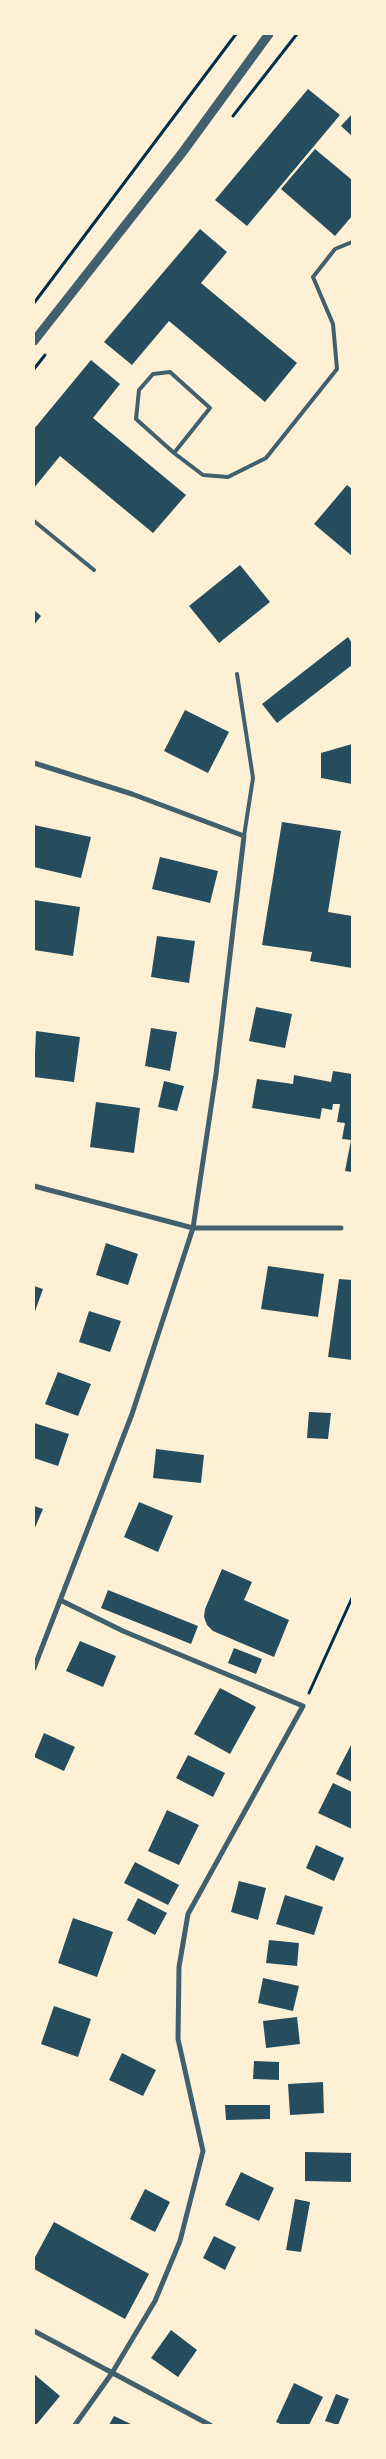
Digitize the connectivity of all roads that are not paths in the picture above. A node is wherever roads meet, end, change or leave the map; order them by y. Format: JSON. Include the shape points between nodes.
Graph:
{"nodes":[{"id":1,"x":269,"y":34,"type":"edge"},
{"id":2,"x":352,"y":242,"type":"edge"},
{"id":3,"x":34,"y":341,"type":"edge"},
{"id":4,"x":174,"y":453,"type":"junction"},
{"id":5,"x":34,"y":521,"type":"edge"},
{"id":6,"x":94,"y":570,"type":"dead end"},
{"id":7,"x":237,"y":674,"type":"dead end"},
{"id":8,"x":34,"y":763,"type":"edge"},
{"id":9,"x":244,"y":836,"type":"junction"},
{"id":10,"x":34,"y":1186,"type":"edge"},
{"id":11,"x":193,"y":1228,"type":"junction"},
{"id":12,"x":342,"y":1228,"type":"dead end"},
{"id":13,"x":60,"y":1600,"type":"junction"},
{"id":14,"x":34,"y":1668,"type":"edge"},
{"id":15,"x":34,"y":2331,"type":"edge"},
{"id":16,"x":112,"y":2373,"type":"junction"},
{"id":17,"x":75,"y":2425,"type":"edge"},
{"id":18,"x":210,"y":2425,"type":"edge"}],
"edges":[{"from":1,"to":3,"type":"street","via":[[182,152]]},
{"from":2,"to":4,"type":"lane","via":[[335,249],[313,277],[334,324],[337,369],[266,458],[228,477],[203,475]]},
{"from":4,"to":4,"type":"lane","via":[[136,419],[139,390],[153,374],[170,372],[210,408]]},
{"from":5,"to":6,"type":"lane"},
{"from":7,"to":9,"type":"lane","via":[[253,778]]},
{"from":8,"to":9,"type":"street","via":[[132,794]]},
{"from":9,"to":11,"type":"street","via":[[216,1074]]},
{"from":10,"to":11,"type":"street"},
{"from":11,"to":12,"type":"street"},
{"from":11,"to":13,"type":"street","via":[[132,1414]]},
{"from":13,"to":14,"type":"street"},
{"from":13,"to":16,"type":"street","via":[[123,1631],[303,1706],[188,1914],[179,1967],[178,2039],[203,2151],[180,2241],[155,2301]]},
{"from":15,"to":16,"type":"street"},
{"from":16,"to":17,"type":"street"},
{"from":16,"to":18,"type":"street"}]}
